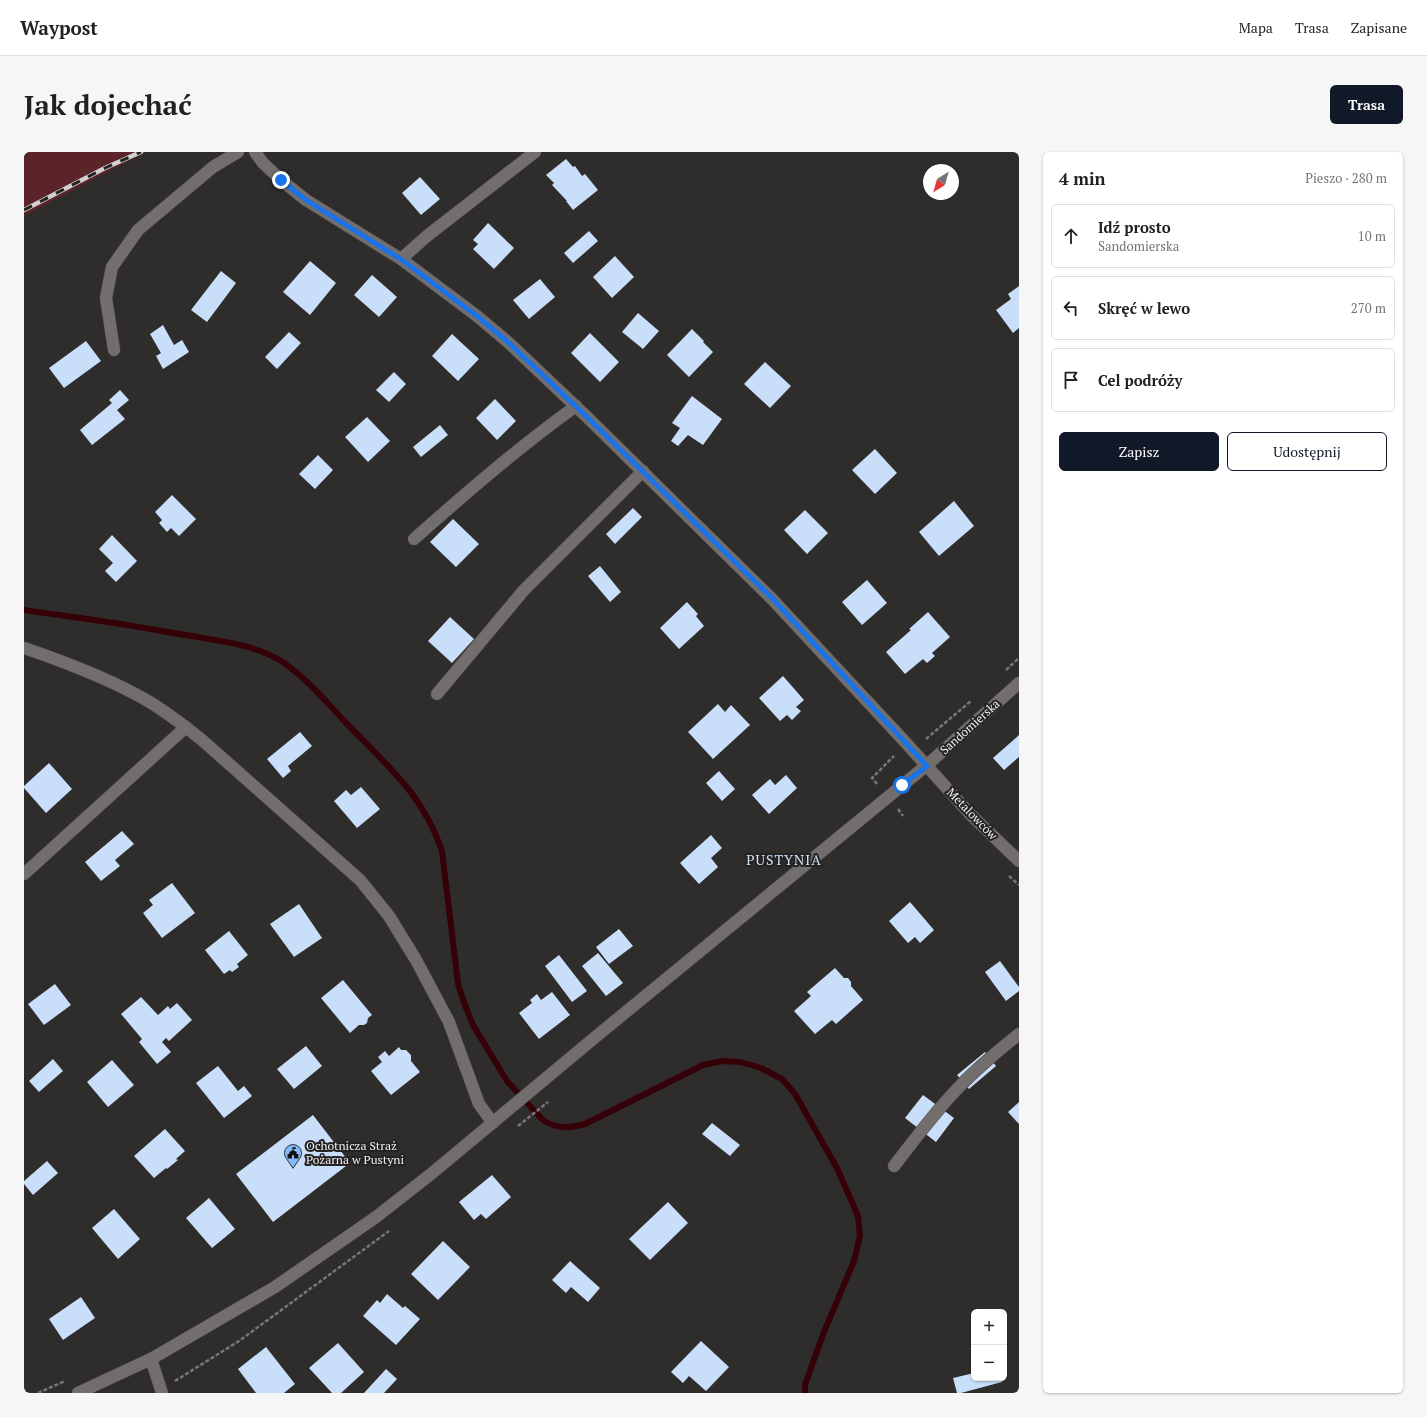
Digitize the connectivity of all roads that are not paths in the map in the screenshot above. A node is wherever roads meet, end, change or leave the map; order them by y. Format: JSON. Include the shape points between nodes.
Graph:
{"nodes":[{"id":1,"x":238,"y":152,"type":"edge"},
{"id":2,"x":255,"y":152,"type":"edge"},
{"id":3,"x":535,"y":152,"type":"edge"},
{"id":4,"x":402,"y":260,"type":"junction"},
{"id":5,"x":114,"y":350,"type":"dead end"},
{"id":6,"x":576,"y":406,"type":"junction"},
{"id":7,"x":643,"y":471,"type":"junction"},
{"id":8,"x":414,"y":539,"type":"dead end"},
{"id":9,"x":24,"y":648,"type":"edge"},
{"id":10,"x":1019,"y":682,"type":"edge"},
{"id":11,"x":438,"y":694,"type":"dead end"},
{"id":12,"x":186,"y":727,"type":"junction"},
{"id":13,"x":927,"y":766,"type":"junction"},
{"id":14,"x":1019,"y":861,"type":"edge"},
{"id":15,"x":24,"y":874,"type":"edge"},
{"id":16,"x":1019,"y":1034,"type":"edge"},
{"id":17,"x":493,"y":1123,"type":"junction"},
{"id":18,"x":894,"y":1166,"type":"dead end"},
{"id":19,"x":151,"y":1358,"type":"junction"},
{"id":20,"x":78,"y":1393,"type":"edge"},
{"id":21,"x":162,"y":1393,"type":"edge"}],
"edges":[{"from":1,"to":5,"type":"street","via":[[213,168],[138,230],[112,267],[106,298]]},
{"from":2,"to":4,"type":"street","name":"Metalowców","via":[[281,180],[306,200]]},
{"from":3,"to":4,"type":"street","via":[[427,236]]},
{"from":4,"to":6,"type":"street","name":"Metalowców","via":[[477,316]]},
{"from":6,"to":7,"type":"street","name":"Metalowców"},
{"from":6,"to":8,"type":"street","via":[[475,485]]},
{"from":7,"to":11,"type":"street","via":[[524,590]]},
{"from":7,"to":13,"type":"street","name":"Metalowców","via":[[772,598]]},
{"from":9,"to":12,"type":"street","via":[[103,678],[152,704]]},
{"from":10,"to":13,"type":"street","name":"Sandomierska"},
{"from":12,"to":15,"type":"street"},
{"from":12,"to":17,"type":"street","via":[[360,880],[389,916],[449,1022],[479,1104]]},
{"from":13,"to":14,"type":"street","name":"Metalowców","via":[[971,816]]},
{"from":13,"to":17,"type":"street","name":"Sandomierska"},
{"from":16,"to":18,"type":"street","via":[[961,1085]]},
{"from":17,"to":19,"type":"street","name":"Sandomierska","via":[[376,1217],[275,1287]]},
{"from":19,"to":20,"type":"street","name":"Sandomierska"},
{"from":19,"to":21,"type":"street"}]}
